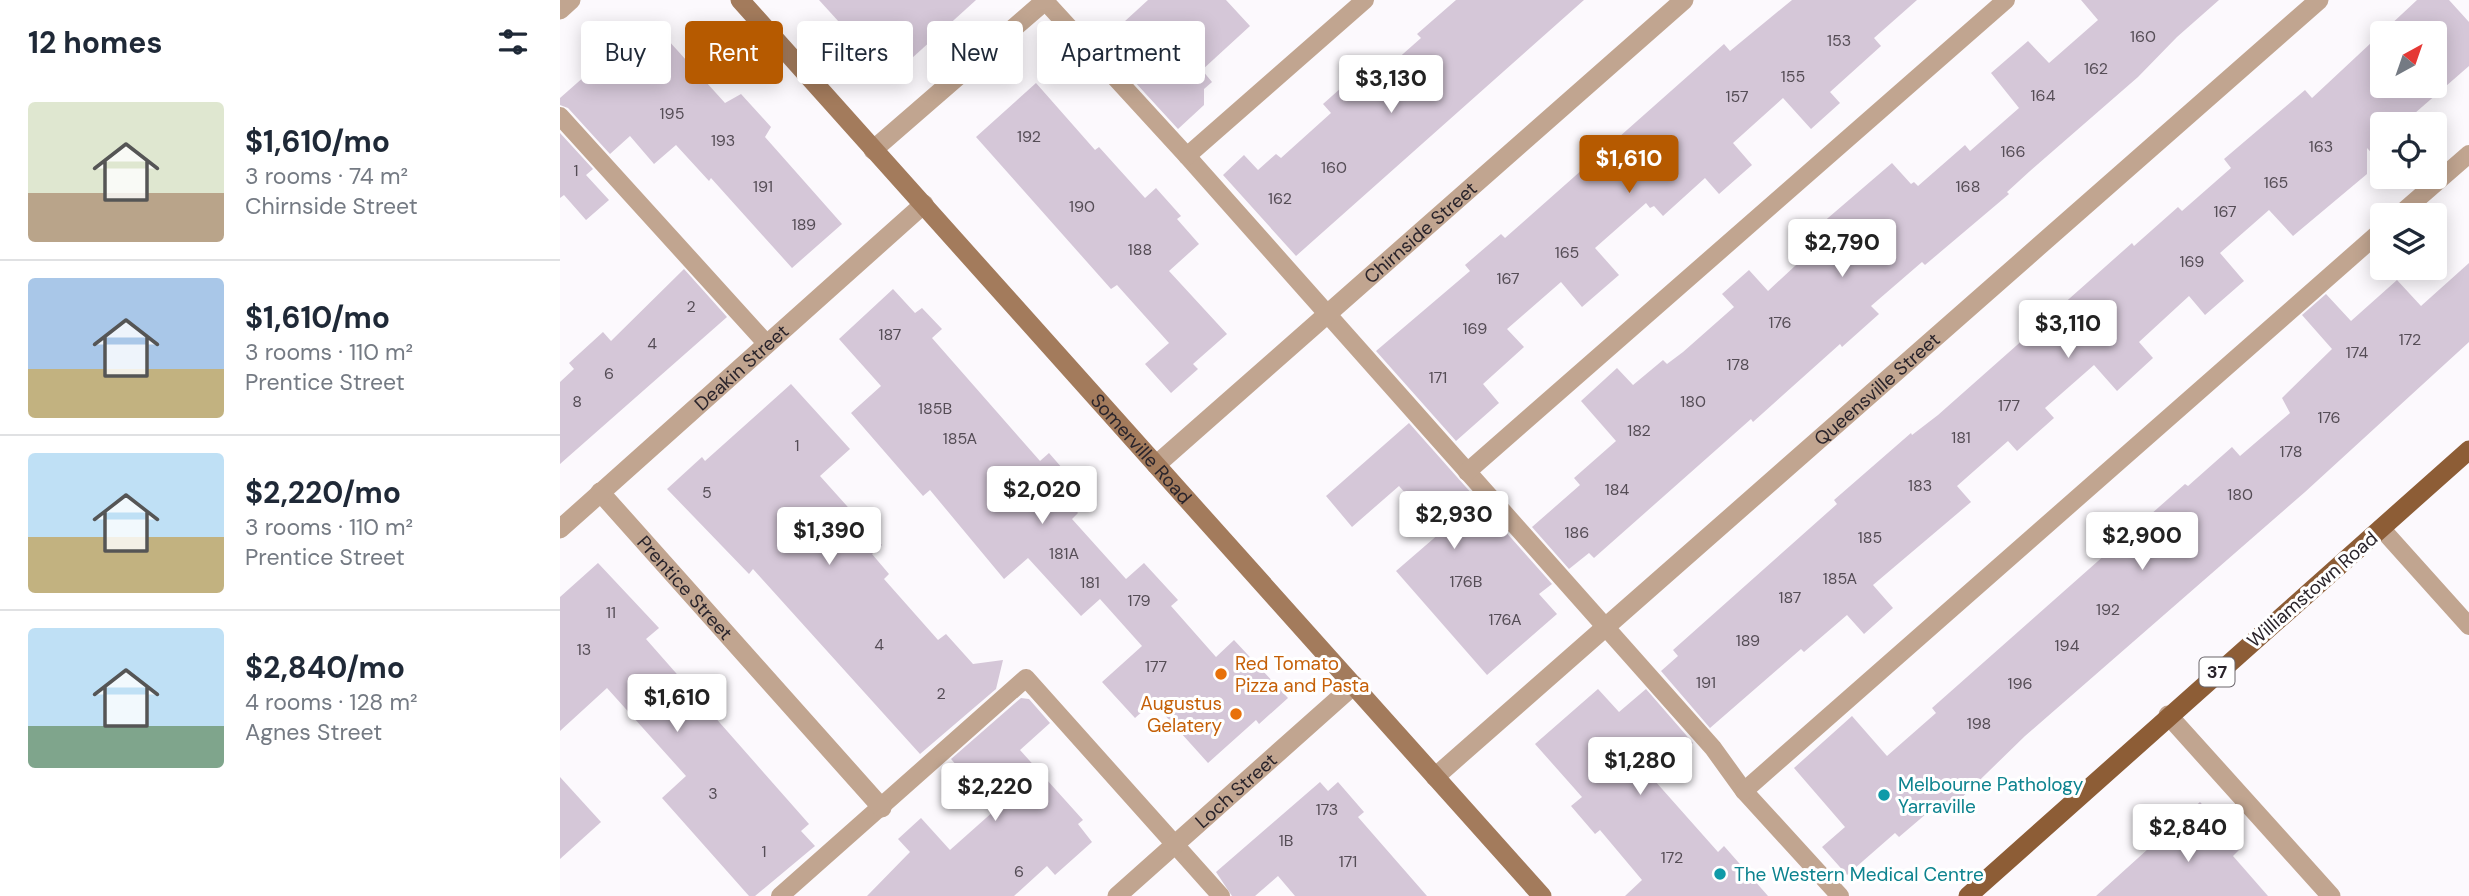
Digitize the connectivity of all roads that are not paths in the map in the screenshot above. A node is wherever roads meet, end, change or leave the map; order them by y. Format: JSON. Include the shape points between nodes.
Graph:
{"nodes":[{"id":1,"x":571,"y":0,"type":"edge"},
{"id":2,"x":740,"y":0,"type":"edge"},
{"id":3,"x":1045,"y":0,"type":"edge"},
{"id":4,"x":1366,"y":0,"type":"edge"},
{"id":5,"x":1684,"y":0,"type":"edge"},
{"id":6,"x":2006,"y":0,"type":"edge"},
{"id":7,"x":2319,"y":0,"type":"edge"},
{"id":8,"x":560,"y":10,"type":"edge"},
{"id":9,"x":560,"y":117,"type":"edge"},
{"id":10,"x":873,"y":150,"type":"junction"},
{"id":11,"x":2469,"y":154,"type":"edge"},
{"id":12,"x":1188,"y":156,"type":"junction"},
{"id":13,"x":2413,"y":203,"type":"edge"},
{"id":14,"x":923,"y":204,"type":"junction"},
{"id":15,"x":2370,"y":241,"type":"edge"},
{"id":16,"x":1326,"y":315,"type":"junction"},
{"id":17,"x":766,"y":343,"type":"junction"},
{"id":18,"x":2469,"y":450,"type":"edge"},
{"id":19,"x":1156,"y":465,"type":"junction"},
{"id":20,"x":1467,"y":472,"type":"junction"},
{"id":21,"x":600,"y":492,"type":"junction"},
{"id":22,"x":560,"y":528,"type":"edge"},
{"id":23,"x":2381,"y":528,"type":"junction"},
{"id":24,"x":2469,"y":626,"type":"edge"},
{"id":25,"x":1605,"y":627,"type":"junction"},
{"id":26,"x":1354,"y":685,"type":"junction"},
{"id":27,"x":2168,"y":715,"type":"junction"},
{"id":28,"x":1435,"y":777,"type":"junction"},
{"id":29,"x":1744,"y":791,"type":"junction"},
{"id":30,"x":882,"y":808,"type":"junction"},
{"id":31,"x":1174,"y":846,"type":"junction"},
{"id":32,"x":780,"y":896,"type":"edge"},
{"id":33,"x":1116,"y":896,"type":"edge"},
{"id":34,"x":1222,"y":896,"type":"edge"},
{"id":35,"x":1542,"y":896,"type":"edge"},
{"id":36,"x":1840,"y":896,"type":"edge"},
{"id":37,"x":1968,"y":896,"type":"edge"},
{"id":38,"x":2331,"y":896,"type":"edge"}],
"edges":[{"from":1,"to":8,"type":"street"},
{"from":2,"to":10,"type":"main road","name":"Somerville Road"},
{"from":3,"to":10,"type":"street"},
{"from":3,"to":12,"type":"lane"},
{"from":4,"to":12,"type":"lane"},
{"from":5,"to":16,"type":"street","name":"Chirnside Street"},
{"from":6,"to":20,"type":"lane"},
{"from":7,"to":25,"type":"street","name":"Queensville Street"},
{"from":9,"to":17,"type":"lane"},
{"from":10,"to":14,"type":"main road","name":"Somerville Road"},
{"from":11,"to":13,"type":"lane"},
{"from":12,"to":16,"type":"lane"},
{"from":14,"to":17,"type":"street","name":"Deakin Street"},
{"from":14,"to":19,"type":"main road","name":"Somerville Road"},
{"from":15,"to":29,"type":"lane"},
{"from":16,"to":19,"type":"street","name":"Chirnside Street"},
{"from":16,"to":20,"type":"lane"},
{"from":17,"to":21,"type":"street","name":"Deakin Street"},
{"from":18,"to":23,"type":"main road","name":"Williamstown Road","number":"37"},
{"from":19,"to":26,"type":"main road","name":"Somerville Road"},
{"from":20,"to":25,"type":"lane"},
{"from":21,"to":22,"type":"street","name":"Deakin Street"},
{"from":21,"to":30,"type":"street","name":"Prentice Street"},
{"from":23,"to":24,"type":"lane"},
{"from":23,"to":27,"type":"main road","name":"Williamstown Road","number":"37"},
{"from":25,"to":28,"type":"street","name":"Queensville Street"},
{"from":25,"to":29,"type":"lane","via":[[1713,748]]},
{"from":26,"to":28,"type":"main road","name":"Somerville Road"},
{"from":26,"to":31,"type":"street","name":"Loch Street"},
{"from":27,"to":37,"type":"main road","name":"Williamstown Road","number":"37"},
{"from":27,"to":38,"type":"street"},
{"from":28,"to":35,"type":"main road","name":"Somerville Road"},
{"from":29,"to":36,"type":"lane"},
{"from":30,"to":31,"type":"lane","via":[[1026,678]]},
{"from":30,"to":32,"type":"lane"},
{"from":31,"to":33,"type":"street","name":"Loch Street"},
{"from":31,"to":34,"type":"lane"}]}
